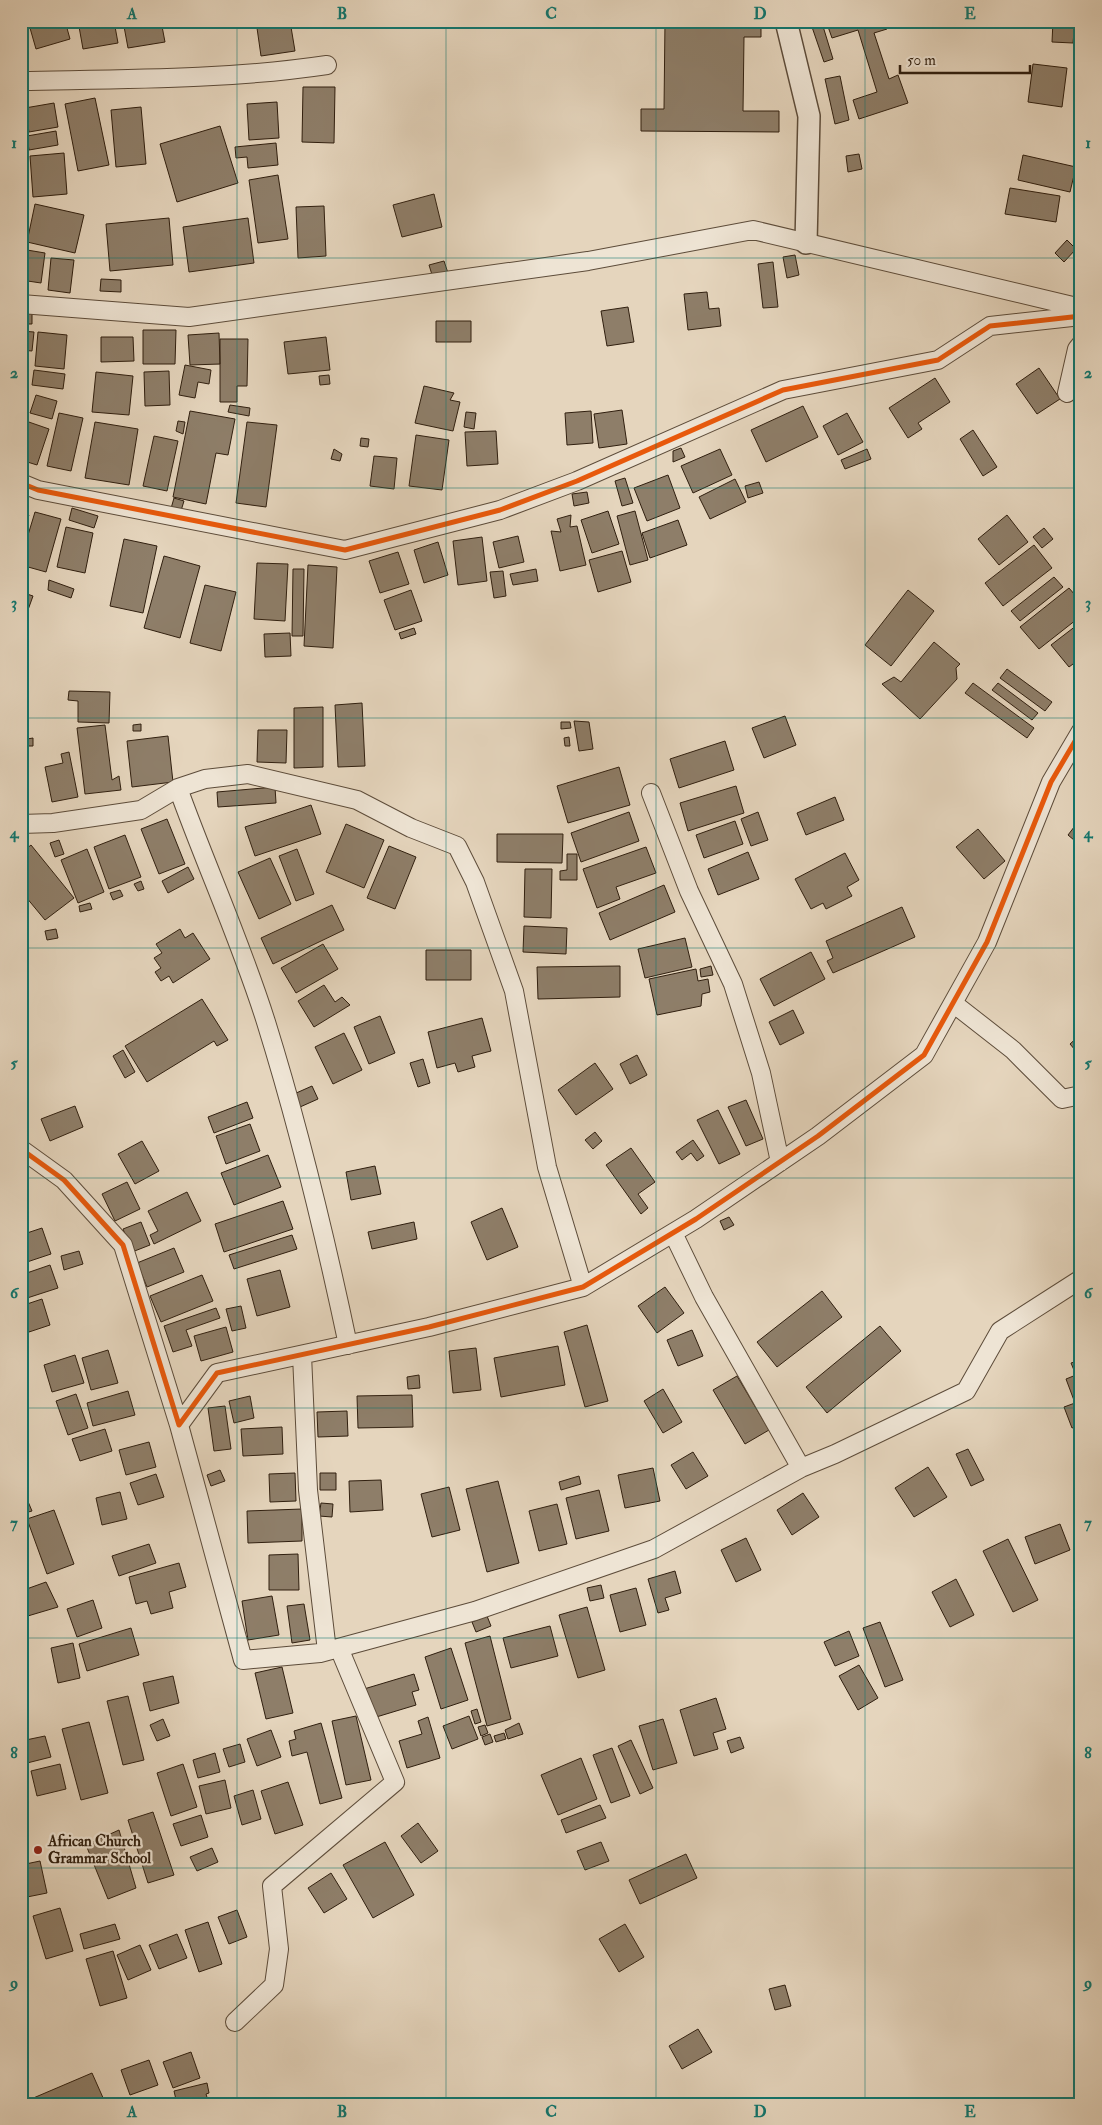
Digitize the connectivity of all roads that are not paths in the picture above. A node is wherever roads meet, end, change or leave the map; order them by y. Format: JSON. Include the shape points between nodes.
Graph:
{"nodes":[{"id":1,"x":786,"y":21,"type":"edge"},
{"id":2,"x":327,"y":65,"type":"dead end"},
{"id":3,"x":21,"y":81,"type":"edge"},
{"id":4,"x":806,"y":242,"type":"junction"},
{"id":5,"x":21,"y":304,"type":"edge"},
{"id":6,"x":1081,"y":308,"type":"edge"},
{"id":7,"x":1081,"y":316,"type":"edge"},
{"id":8,"x":1081,"y":344,"type":"edge"},
{"id":9,"x":1067,"y":393,"type":"dead end"},
{"id":10,"x":21,"y":484,"type":"edge"},
{"id":11,"x":1081,"y":730,"type":"edge"},
{"id":12,"x":178,"y":788,"type":"junction"},
{"id":13,"x":651,"y":793,"type":"dead end"},
{"id":14,"x":21,"y":824,"type":"edge"},
{"id":15,"x":953,"y":1002,"type":"junction"},
{"id":16,"x":1081,"y":1095,"type":"edge"},
{"id":17,"x":21,"y":1149,"type":"edge"},
{"id":18,"x":780,"y":1162,"type":"junction"},
{"id":19,"x":674,"y":1233,"type":"junction"},
{"id":20,"x":1081,"y":1279,"type":"edge"},
{"id":21,"x":584,"y":1288,"type":"junction"},
{"id":22,"x":348,"y":1345,"type":"junction"},
{"id":23,"x":302,"y":1355,"type":"junction"},
{"id":24,"x":179,"y":1425,"type":"junction"},
{"id":25,"x":801,"y":1468,"type":"junction"},
{"id":26,"x":333,"y":1650,"type":"junction"},
{"id":27,"x":235,"y":2022,"type":"dead end"}],
"edges":[{"from":1,"to":4,"type":"street","via":[[809,116]]},
{"from":2,"to":3,"type":"street","via":[[276,73]]},
{"from":4,"to":5,"type":"street","via":[[753,230],[588,262],[189,317]]},
{"from":4,"to":6,"type":"street"},
{"from":7,"to":10,"type":"street","via":[[990,326],[938,360],[783,390],[576,481],[500,510],[345,550]]},
{"from":8,"to":9,"type":"street"},
{"from":11,"to":15,"type":"street","via":[[1051,782],[987,942]]},
{"from":12,"to":14,"type":"street","via":[[141,810],[53,823]]},
{"from":12,"to":21,"type":"street","via":[[205,779],[248,774],[357,800],[411,828],[458,846],[475,882],[514,991],[547,1167]]},
{"from":12,"to":22,"type":"street","via":[[265,1020],[326,1242]]},
{"from":13,"to":18,"type":"street","via":[[732,984],[761,1073]]},
{"from":15,"to":16,"type":"street","via":[[1013,1050],[1062,1099]]},
{"from":15,"to":18,"type":"street","via":[[924,1055]]},
{"from":17,"to":24,"type":"street","via":[[64,1180],[123,1244]]},
{"from":18,"to":19,"type":"street"},
{"from":19,"to":21,"type":"street"},
{"from":19,"to":25,"type":"street","via":[[704,1297]]},
{"from":20,"to":25,"type":"street","via":[[1000,1331],[966,1390]]},
{"from":21,"to":22,"type":"street"},
{"from":22,"to":23,"type":"street"},
{"from":23,"to":24,"type":"street","via":[[217,1373]]},
{"from":23,"to":26,"type":"street","via":[[308,1490]]},
{"from":24,"to":26,"type":"street","via":[[244,1660]]},
{"from":25,"to":26,"type":"street","via":[[654,1549],[475,1611]]},
{"from":26,"to":27,"type":"street","via":[[395,1782],[272,1886],[279,1949],[274,1985]]}]}
